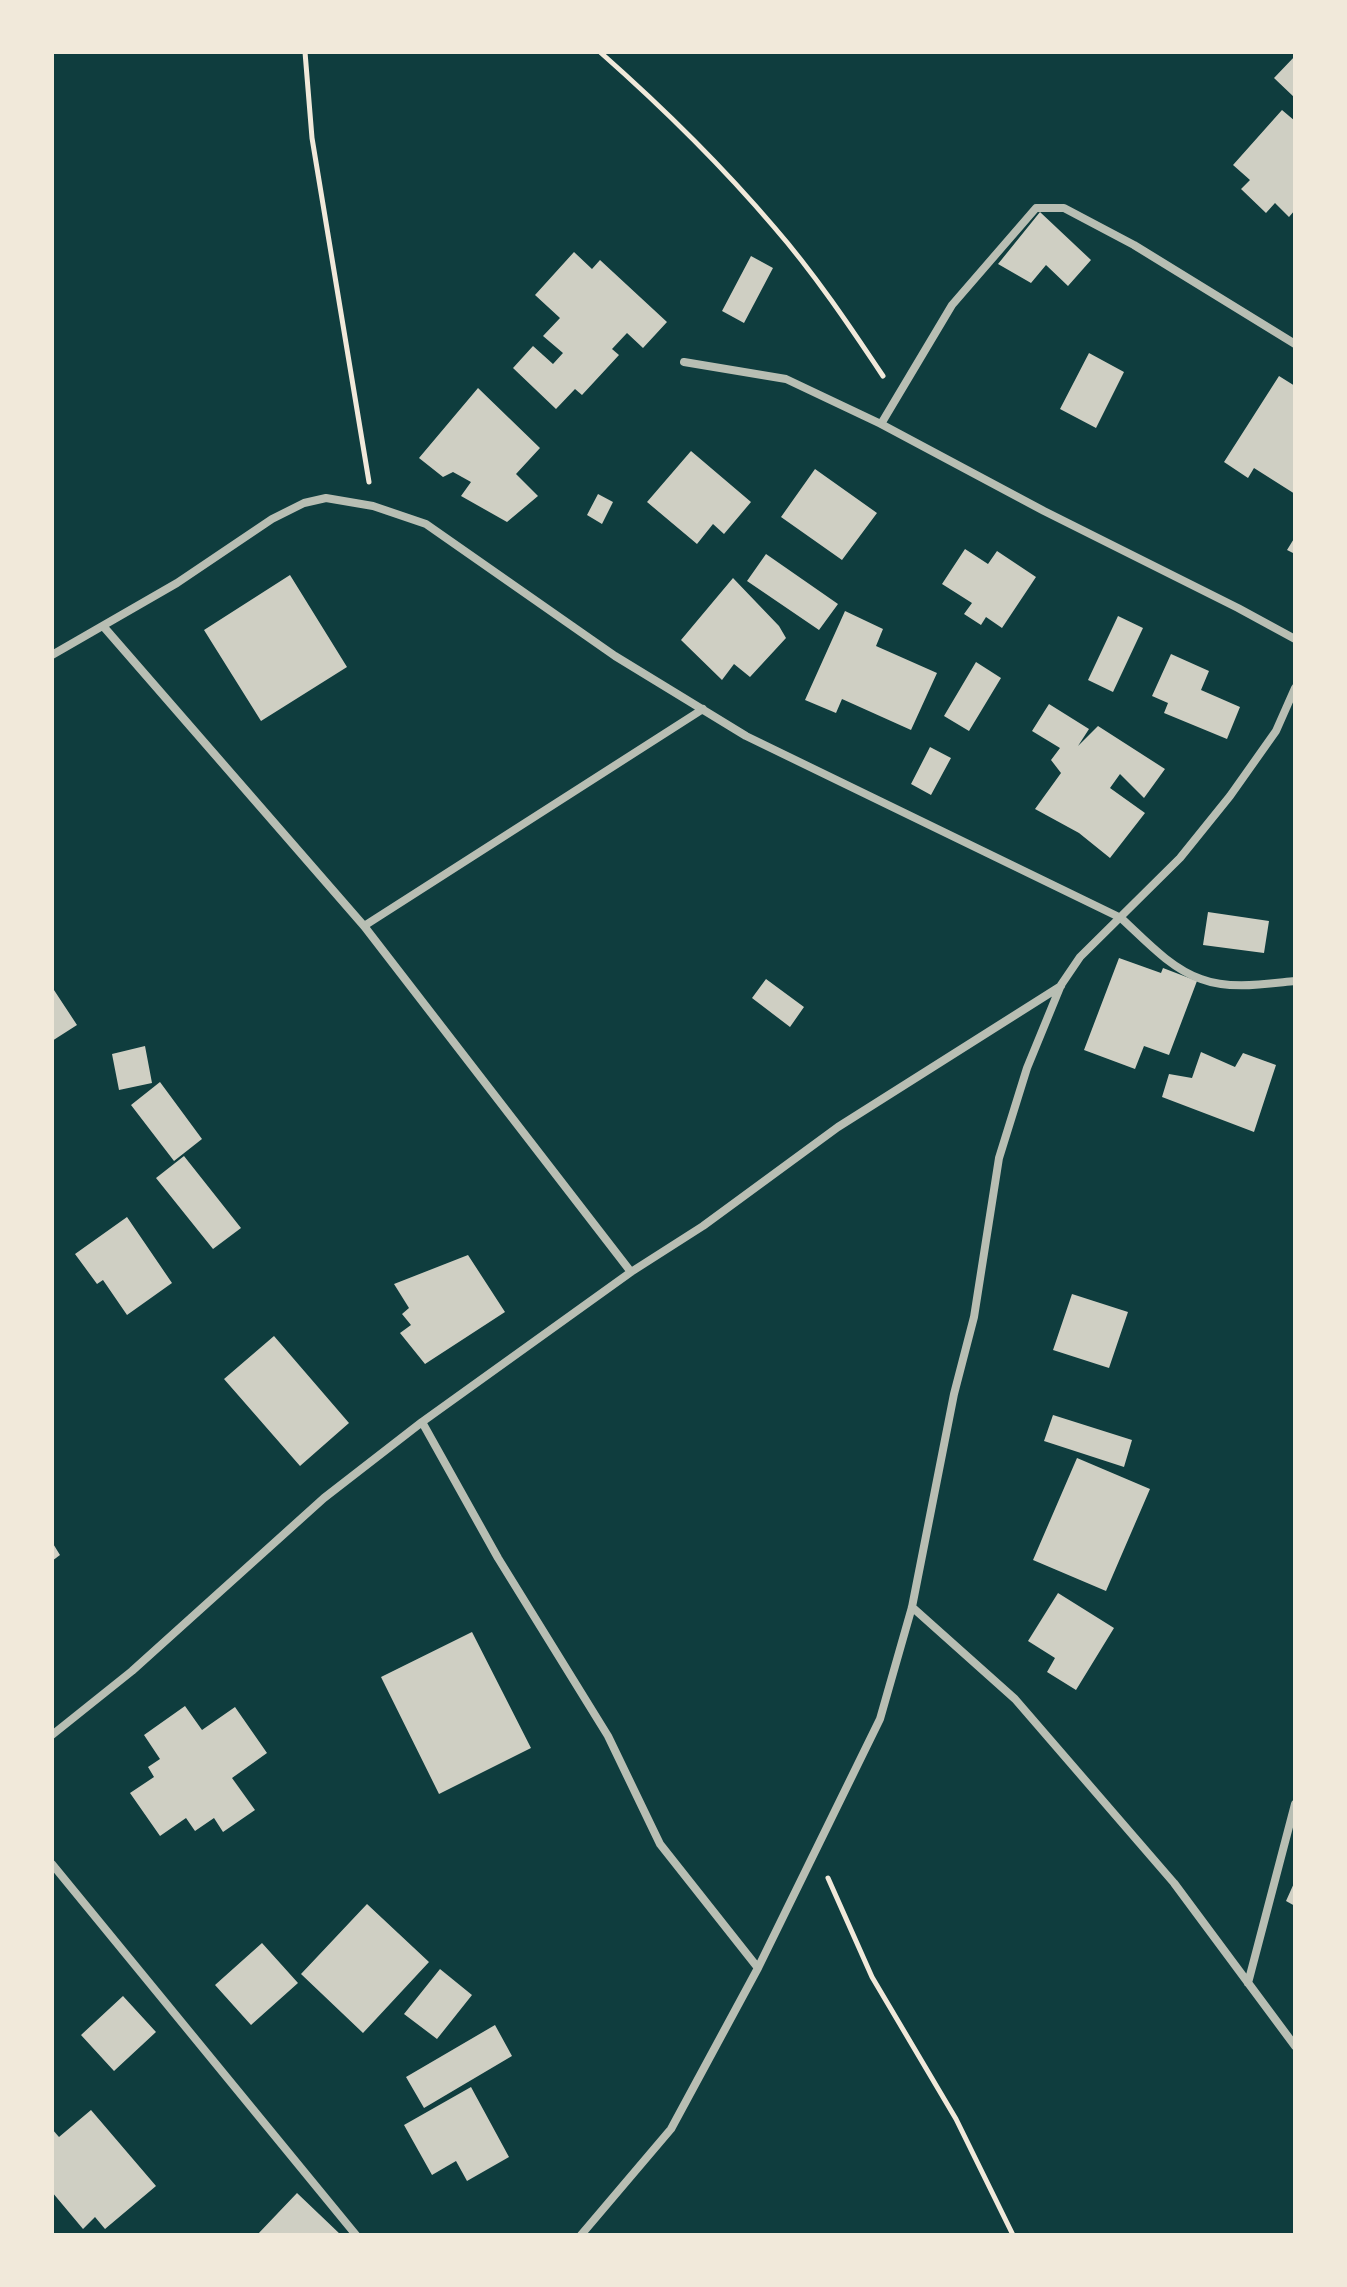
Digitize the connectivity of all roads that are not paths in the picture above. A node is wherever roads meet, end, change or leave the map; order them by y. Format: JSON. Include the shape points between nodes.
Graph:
{"nodes":[{"id":1,"x":1295,"y":344,"type":"edge"},
{"id":2,"x":684,"y":362,"type":"dead end"},
{"id":3,"x":881,"y":424,"type":"junction"},
{"id":4,"x":103,"y":626,"type":"junction"},
{"id":5,"x":1295,"y":639,"type":"edge"},
{"id":6,"x":52,"y":655,"type":"edge"},
{"id":7,"x":1295,"y":688,"type":"edge"},
{"id":8,"x":703,"y":709,"type":"junction"},
{"id":9,"x":1121,"y":918,"type":"junction"},
{"id":10,"x":364,"y":926,"type":"junction"},
{"id":11,"x":1295,"y":981,"type":"edge"},
{"id":12,"x":1061,"y":985,"type":"junction"},
{"id":13,"x":631,"y":1272,"type":"junction"},
{"id":14,"x":422,"y":1422,"type":"junction"},
{"id":15,"x":912,"y":1607,"type":"junction"},
{"id":16,"x":52,"y":1735,"type":"edge"},
{"id":17,"x":1295,"y":1804,"type":"edge"},
{"id":18,"x":52,"y":1864,"type":"edge"},
{"id":19,"x":758,"y":1968,"type":"junction"},
{"id":20,"x":1248,"y":1983,"type":"junction"},
{"id":21,"x":1295,"y":2046,"type":"edge"},
{"id":22,"x":356,"y":2235,"type":"edge"},
{"id":23,"x":581,"y":2235,"type":"edge"}],
"edges":[{"from":1,"to":3,"type":"street","via":[[1064,208],[1036,208],[952,305]]},
{"from":2,"to":3,"type":"street","via":[[786,379]]},
{"from":3,"to":5,"type":"street"},
{"from":4,"to":6,"type":"street"},
{"from":4,"to":8,"type":"street","via":[[272,519],[326,498],[373,506],[426,524],[615,656]]},
{"from":4,"to":10,"type":"street"},
{"from":7,"to":9,"type":"street","via":[[1276,731],[1230,796],[1180,858]]},
{"from":8,"to":9,"type":"street","via":[[746,736]]},
{"from":8,"to":10,"type":"street"},
{"from":9,"to":11,"type":"street","via":[[1165,959],[1201,979],[1240,986]]},
{"from":9,"to":12,"type":"street","via":[[1080,957]]},
{"from":10,"to":13,"type":"street"},
{"from":12,"to":13,"type":"street","via":[[838,1127]]},
{"from":12,"to":15,"type":"street","via":[[1027,1068],[999,1158],[974,1317]]},
{"from":13,"to":14,"type":"street"},
{"from":14,"to":16,"type":"street","via":[[324,1498],[132,1671]]},
{"from":14,"to":19,"type":"street","via":[[608,1736],[660,1844]]},
{"from":15,"to":19,"type":"street","via":[[880,1719]]},
{"from":15,"to":20,"type":"street","via":[[1015,1699],[1174,1883]]},
{"from":17,"to":20,"type":"street"},
{"from":18,"to":22,"type":"street"},
{"from":19,"to":23,"type":"street","via":[[671,2129]]},
{"from":20,"to":21,"type":"street"}]}
